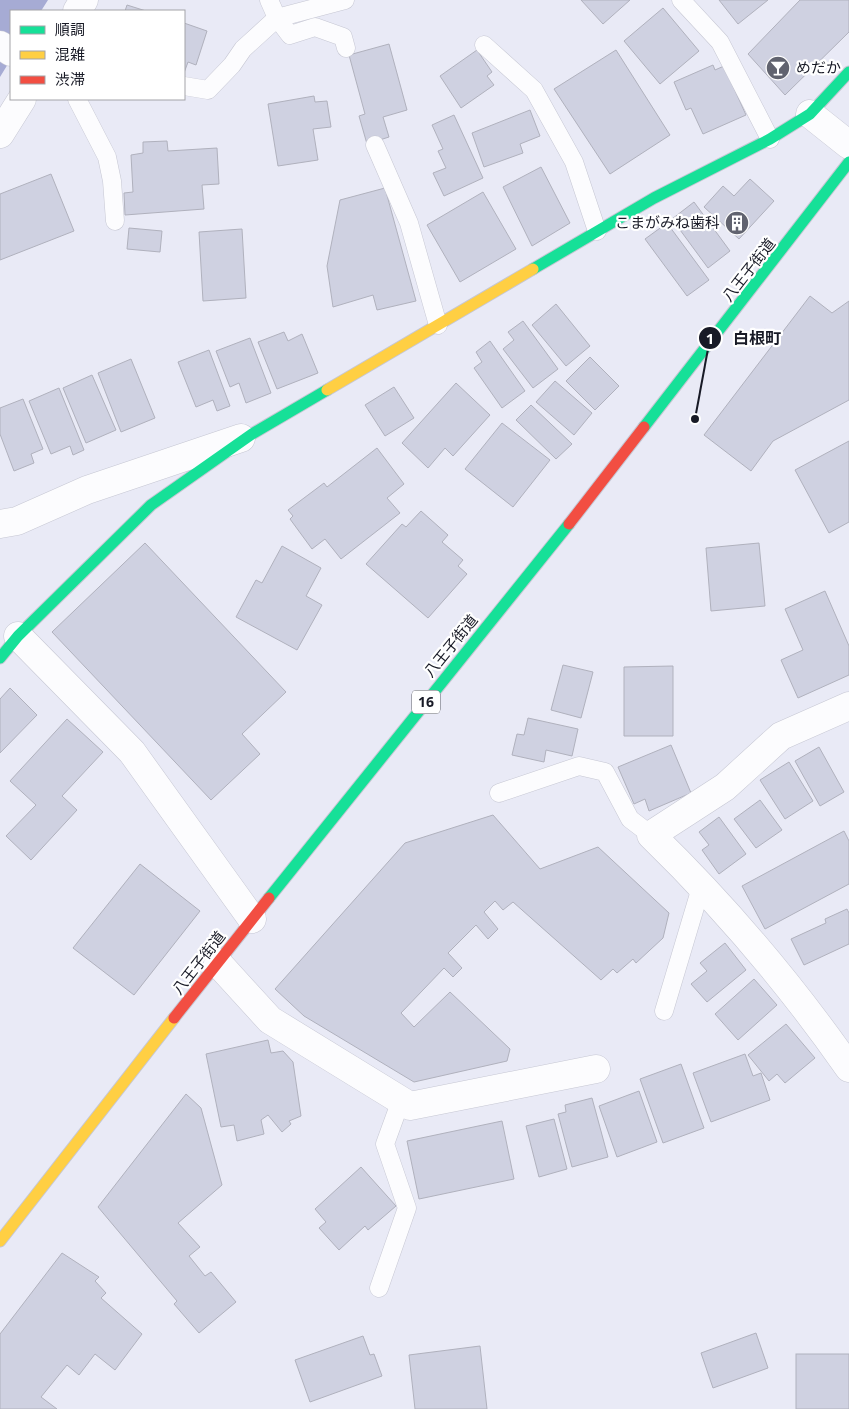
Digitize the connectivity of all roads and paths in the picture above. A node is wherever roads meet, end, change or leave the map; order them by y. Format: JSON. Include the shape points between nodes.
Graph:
{"nodes":[{"id":1,"x":269,"y":0,"type":"edge"},
{"id":2,"x":345,"y":0,"type":"edge"},
{"id":3,"x":681,"y":0,"type":"edge"},
{"id":4,"x":277,"y":18,"type":"junction"},
{"id":5,"x":484,"y":45,"type":"dead end"},
{"id":6,"x":346,"y":48,"type":"dead end"},
{"id":7,"x":849,"y":72,"type":"edge"},
{"id":8,"x":185,"y":86,"type":"edge"},
{"id":9,"x":21,"y":100,"type":"edge"},
{"id":10,"x":78,"y":100,"type":"edge"},
{"id":11,"x":810,"y":114,"type":"junction"},
{"id":12,"x":0,"y":134,"type":"edge"},
{"id":13,"x":770,"y":139,"type":"junction"},
{"id":14,"x":375,"y":145,"type":"dead end"},
{"id":15,"x":849,"y":145,"type":"edge"},
{"id":16,"x":849,"y":162,"type":"edge"},
{"id":17,"x":115,"y":221,"type":"dead end"},
{"id":18,"x":597,"y":231,"type":"junction"},
{"id":19,"x":438,"y":325,"type":"junction"},
{"id":20,"x":252,"y":434,"type":"junction"},
{"id":21,"x":0,"y":524,"type":"edge"},
{"id":22,"x":5,"y":649,"type":"edge"},
{"id":23,"x":849,"y":706,"type":"edge"},
{"id":24,"x":499,"y":794,"type":"dead end"},
{"id":25,"x":651,"y":835,"type":"junction"},
{"id":26,"x":702,"y":884,"type":"junction"},
{"id":27,"x":252,"y":919,"type":"junction"},
{"id":28,"x":218,"y":963,"type":"junction"},
{"id":29,"x":664,"y":1011,"type":"dead end"},
{"id":30,"x":849,"y":1068,"type":"edge"},
{"id":31,"x":596,"y":1069,"type":"dead end"},
{"id":32,"x":401,"y":1100,"type":"junction"},
{"id":33,"x":0,"y":1241,"type":"edge"},
{"id":34,"x":379,"y":1288,"type":"dead end"}],
"edges":[{"from":1,"to":4,"type":"lane"},
{"from":2,"to":4,"type":"lane"},
{"from":3,"to":13,"type":"lane","via":[[720,42]]},
{"from":4,"to":6,"type":"lane","via":[[290,35],[315,27],[343,38]]},
{"from":4,"to":8,"type":"lane","via":[[208,90]]},
{"from":5,"to":18,"type":"lane","via":[[534,90],[574,162]]},
{"from":7,"to":11,"type":"main road"},
{"from":9,"to":12,"type":"street"},
{"from":10,"to":17,"type":"lane","via":[[107,157]]},
{"from":11,"to":13,"type":"main road"},
{"from":11,"to":15,"type":"street"},
{"from":13,"to":18,"type":"main road"},
{"from":14,"to":19,"type":"lane","via":[[408,223]]},
{"from":16,"to":27,"type":"main road","name":"八王子街道","number":"16","via":[[603,481]]},
{"from":18,"to":19,"type":"main road"},
{"from":19,"to":20,"type":"main road"},
{"from":20,"to":21,"type":"street","via":[[87,490],[17,521]]},
{"from":20,"to":22,"type":"main road","via":[[151,505]]},
{"from":22,"to":27,"type":"street","via":[[132,752]]},
{"from":23,"to":25,"type":"street","via":[[781,736],[725,787]]},
{"from":24,"to":25,"type":"lane","via":[[579,766],[591,768],[604,772],[630,819]]},
{"from":25,"to":26,"type":"street"},
{"from":26,"to":29,"type":"lane"},
{"from":26,"to":30,"type":"street","via":[[816,1021]]},
{"from":27,"to":28,"type":"main road","name":"八王子街道","number":"16"},
{"from":28,"to":32,"type":"street","via":[[270,1020]]},
{"from":28,"to":33,"type":"main road","name":"八王子街道","number":"16"},
{"from":31,"to":32,"type":"street","via":[[410,1106]]},
{"from":32,"to":34,"type":"lane","via":[[386,1144],[407,1208]]}]}
